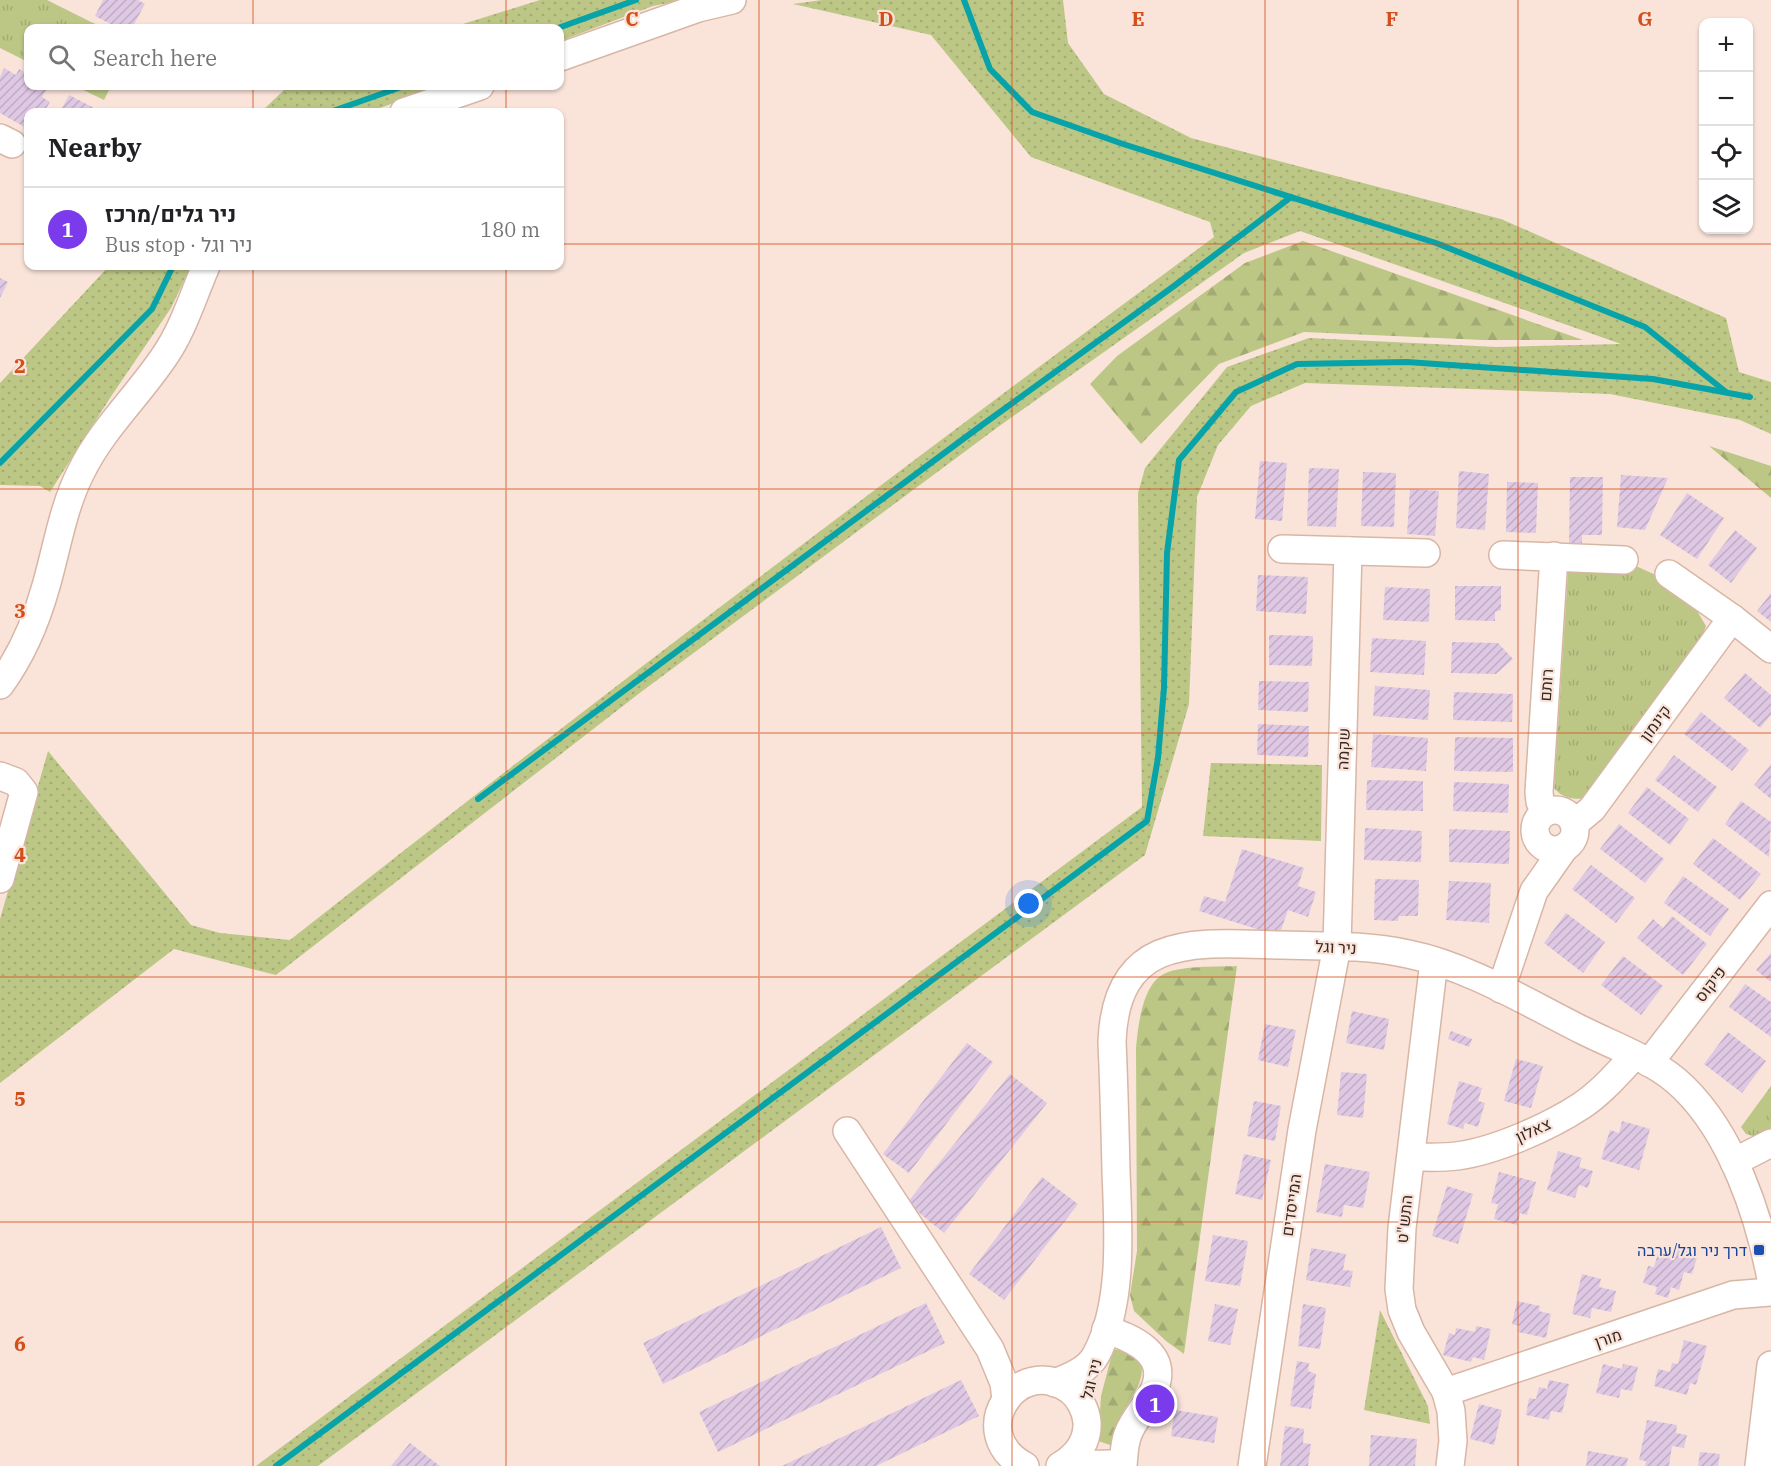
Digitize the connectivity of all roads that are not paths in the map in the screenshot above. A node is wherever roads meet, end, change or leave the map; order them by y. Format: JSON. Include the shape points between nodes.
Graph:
{"nodes":[{"id":1,"x":732,"y":0,"type":"edge"},
{"id":2,"x":564,"y":56,"type":"edge"},
{"id":3,"x":468,"y":90,"type":"edge"},
{"id":4,"x":416,"y":108,"type":"edge"},
{"id":5,"x":204,"y":270,"type":"edge"},
{"id":6,"x":1282,"y":549,"type":"dead end"},
{"id":7,"x":1348,"y":551,"type":"junction"},
{"id":8,"x":1426,"y":553,"type":"dead end"},
{"id":9,"x":1503,"y":555,"type":"dead end"},
{"id":10,"x":1554,"y":556,"type":"junction"},
{"id":11,"x":1624,"y":560,"type":"dead end"},
{"id":12,"x":1669,"y":574,"type":"dead end"},
{"id":13,"x":1732,"y":618,"type":"junction"},
{"id":14,"x":1771,"y":649,"type":"edge"},
{"id":15,"x":0,"y":685,"type":"edge"},
{"id":16,"x":0,"y":776,"type":"edge"},
{"id":17,"x":1540,"y":823,"type":"junction"},
{"id":18,"x":1570,"y":836,"type":"junction"},
{"id":19,"x":0,"y":879,"type":"edge"},
{"id":20,"x":1534,"y":891,"type":"junction"},
{"id":21,"x":1771,"y":904,"type":"edge"},
{"id":22,"x":1337,"y":946,"type":"junction"},
{"id":23,"x":1434,"y":961,"type":"junction"},
{"id":24,"x":1501,"y":989,"type":"junction"},
{"id":25,"x":1642,"y":1059,"type":"junction"},
{"id":26,"x":847,"y":1131,"type":"dead end"},
{"id":27,"x":1771,"y":1143,"type":"edge"},
{"id":28,"x":1411,"y":1157,"type":"junction"},
{"id":29,"x":1734,"y":1162,"type":"junction"},
{"id":30,"x":1771,"y":1279,"type":"edge"},
{"id":31,"x":1771,"y":1292,"type":"edge"},
{"id":32,"x":1102,"y":1338,"type":"junction"},
{"id":33,"x":990,"y":1349,"type":"junction"},
{"id":34,"x":1771,"y":1365,"type":"edge"},
{"id":35,"x":1044,"y":1382,"type":"junction"},
{"id":36,"x":1446,"y":1392,"type":"junction"},
{"id":37,"x":1006,"y":1400,"type":"junction"},
{"id":38,"x":1085,"y":1422,"type":"junction"},
{"id":39,"x":999,"y":1436,"type":"junction"},
{"id":40,"x":1061,"y":1465,"type":"edge"},
{"id":41,"x":1118,"y":1465,"type":"edge"},
{"id":42,"x":988,"y":1466,"type":"edge"},
{"id":43,"x":1025,"y":1466,"type":"edge"},
{"id":44,"x":1252,"y":1466,"type":"edge"},
{"id":45,"x":1450,"y":1466,"type":"edge"},
{"id":46,"x":1759,"y":1466,"type":"edge"}],
"edges":[{"from":1,"to":2,"type":"street"},
{"from":3,"to":4,"type":"street"},
{"from":5,"to":15,"type":"street","via":[[165,356],[116,416],[80,472],[38,613],[27,641]]},
{"from":6,"to":7,"type":"street"},
{"from":7,"to":8,"type":"street"},
{"from":7,"to":22,"type":"street","name":"שקמה"},
{"from":9,"to":10,"type":"street"},
{"from":10,"to":11,"type":"street"},
{"from":10,"to":17,"type":"street","name":"רותם"},
{"from":12,"to":13,"type":"street"},
{"from":13,"to":14,"type":"street"},
{"from":13,"to":18,"type":"street","name":"קינמון"},
{"from":16,"to":19,"type":"street","via":[[16,782],[24,792]]},
{"from":17,"to":18,"type":"street","via":[[1559,810],[1571,818]]},
{"from":17,"to":18,"type":"street","via":[[1541,845],[1546,849],[1559,850]]},
{"from":17,"to":20,"type":"street","name":"רותם"},
{"from":18,"to":20,"type":"street","name":"רותם"},
{"from":20,"to":24,"type":"street","name":"רותם"},
{"from":21,"to":25,"type":"street","name":"פיקוס"},
{"from":22,"to":23,"type":"street","name":"ניר וגל"},
{"from":22,"to":32,"type":"street","name":"ניר וגל","via":[[1182,946],[1149,960],[1123,987],[1113,1018],[1112,1042],[1118,1264]]},
{"from":22,"to":44,"type":"street","name":"המייסדים","via":[[1302,1130]]},
{"from":23,"to":24,"type":"street","name":"ניר וגל"},
{"from":23,"to":28,"type":"street","name":"התש\"ט"},
{"from":24,"to":25,"type":"street","name":"ניר וגל"},
{"from":25,"to":28,"type":"street","name":"צאלון","via":[[1582,1105],[1554,1121],[1485,1150]]},
{"from":25,"to":29,"type":"street","name":"ניר וגל","via":[[1684,1088]]},
{"from":26,"to":33,"type":"street"},
{"from":27,"to":29,"type":"street"},
{"from":28,"to":36,"type":"street","name":"התש\"ט","via":[[1402,1228],[1402,1310]]},
{"from":29,"to":30,"type":"street","name":"ניר וגל","via":[[1752,1204]]},
{"from":31,"to":36,"type":"street","name":"מורן","via":[[1733,1295]]},
{"from":32,"to":35,"type":"street","name":"ניר וגל","via":[[1087,1366],[1068,1378]]},
{"from":32,"to":38,"type":"street","name":"ניר וגל"},
{"from":32,"to":41,"type":"street","via":[[1136,1341],[1147,1349],[1157,1372],[1156,1385],[1127,1435]]},
{"from":33,"to":35,"type":"street"},
{"from":33,"to":37,"type":"street","via":[[1004,1383]]},
{"from":34,"to":46,"type":"street"},
{"from":35,"to":37,"type":"street","name":"ניר וגל","via":[[1020,1386]]},
{"from":35,"to":38,"type":"street","via":[[1062,1385],[1074,1394]]},
{"from":36,"to":45,"type":"street","name":"התש\"ט","via":[[1453,1441]]},
{"from":37,"to":39,"type":"street","via":[[997,1422]]},
{"from":38,"to":40,"type":"street","name":"ניר וגל","via":[[1081,1449]]},
{"from":38,"to":41,"type":"street","via":[[1089,1447],[1096,1455]]},
{"from":39,"to":42,"type":"street"},
{"from":39,"to":43,"type":"street","via":[[1005,1450]]},
{"from":40,"to":41,"type":"street"}]}
